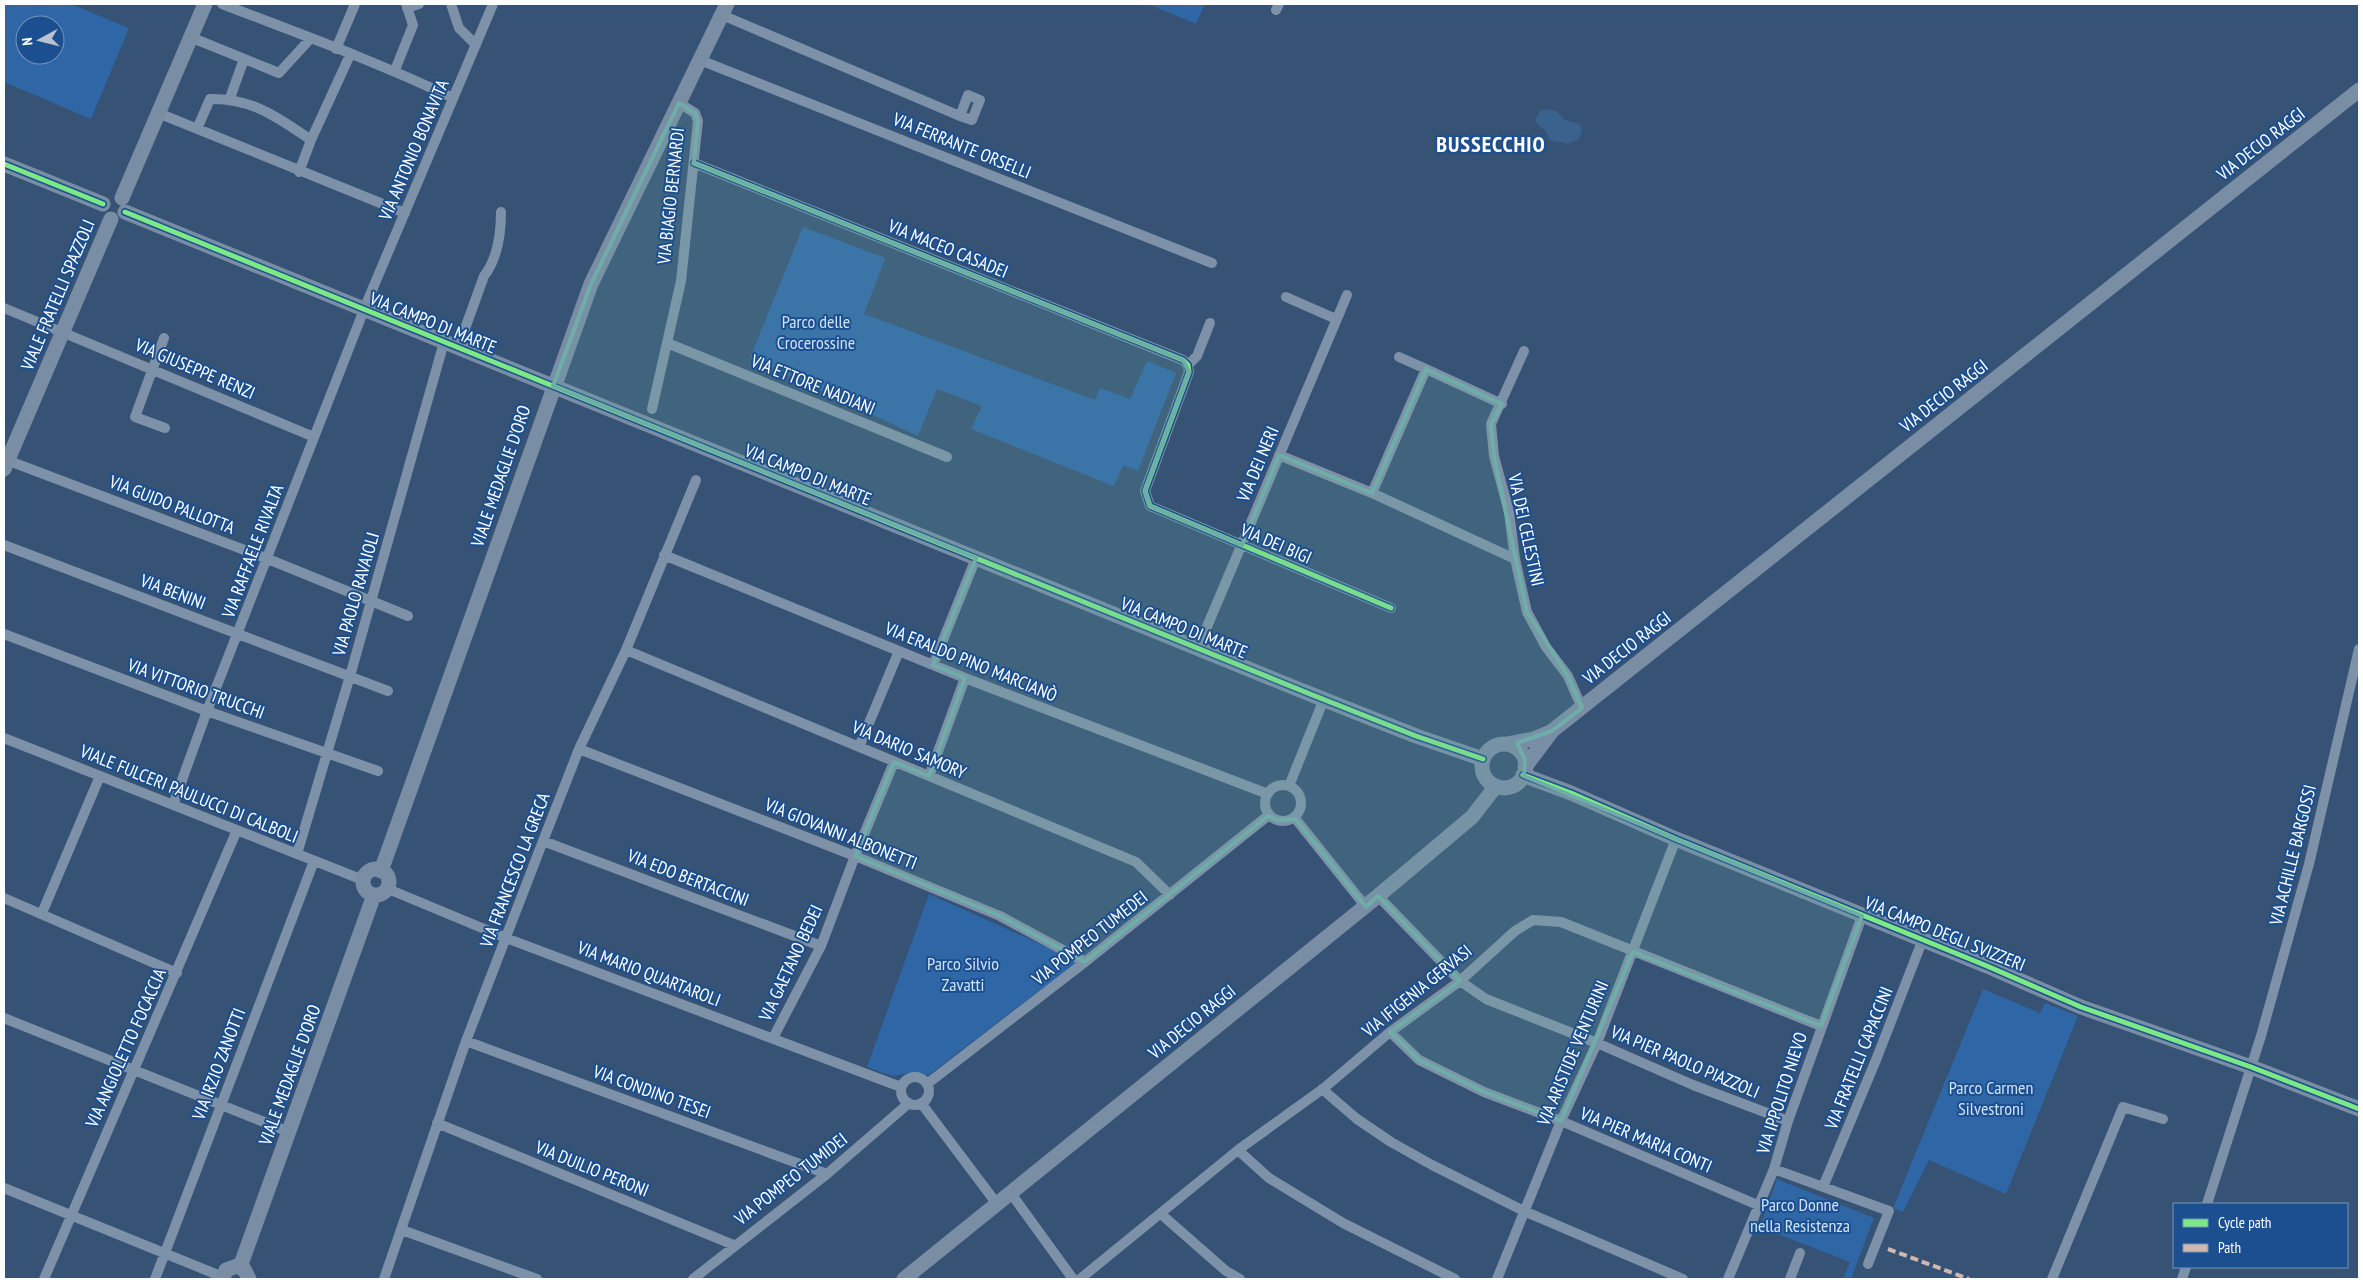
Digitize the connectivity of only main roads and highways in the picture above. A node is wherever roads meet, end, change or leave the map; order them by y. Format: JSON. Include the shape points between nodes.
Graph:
{"nodes":[{"id":1,"x":205,"y":4,"type":"edge"},
{"id":2,"x":725,"y":9,"type":"edge"},
{"id":3,"x":2359,"y":90,"type":"edge"},
{"id":4,"x":679,"y":103,"type":"joint"},
{"id":5,"x":4,"y":164,"type":"edge"},
{"id":6,"x":119,"y":210,"type":"junction"},
{"id":7,"x":553,"y":386,"type":"junction"},
{"id":8,"x":5,"y":463,"type":"edge"},
{"id":9,"x":1552,"y":731,"type":"junction"},
{"id":10,"x":1507,"y":744,"type":"junction"},
{"id":11,"x":1483,"y":759,"type":"junction"},
{"id":12,"x":1524,"y":771,"type":"junction"},
{"id":13,"x":1496,"y":786,"type":"junction"},
{"id":14,"x":381,"y":871,"type":"junction"},
{"id":15,"x":374,"y":895,"type":"junction"},
{"id":16,"x":2359,"y":1109,"type":"edge"},
{"id":17,"x":244,"y":1273,"type":"edge"},
{"id":18,"x":223,"y":1278,"type":"edge"},
{"id":19,"x":904,"y":1279,"type":"edge"}],
"edges":[{"from":1,"to":6,"type":"main road","name":"VIALE FRATELLI SPAZZOLI"},
{"from":2,"to":4,"type":"main road","name":"VIA BIAGIO BERNARDI"},
{"from":3,"to":9,"type":"main road","name":"VIA DECIO RAGGI"},
{"from":4,"to":7,"type":"main road","name":"VIALE MEDAGLIE D'ORO","via":[[590,284]]},
{"from":5,"to":6,"type":"main road","via":[[103,204],[111,196]]},
{"from":6,"to":7,"type":"main road","name":"VIA CAMPO DI MARTE"},
{"from":6,"to":8,"type":"main road","name":"VIALE FRATELLI SPAZZOLI"},
{"from":7,"to":11,"type":"main road","name":"VIA CAMPO DI MARTE","via":[[1416,736]]},
{"from":7,"to":14,"type":"main road","name":"VIALE MEDAGLIE D'ORO"},
{"from":9,"to":10,"type":"main road","name":"VIA DECIO RAGGI","via":[[1534,739]]},
{"from":9,"to":12,"type":"main road","name":"VIA DECIO RAGGI"},
{"from":10,"to":11,"type":"main road","via":[[1495,746]]},
{"from":10,"to":12,"type":"main road","via":[[1518,750],[1525,760]]},
{"from":11,"to":13,"type":"main road","via":[[1483,772]]},
{"from":12,"to":13,"type":"main road","via":[[1514,785]]},
{"from":12,"to":16,"type":"main road","name":"VIA CAMPO DEGLI SVIZZERI","via":[[1676,839],[2082,1007]]},
{"from":13,"to":19,"type":"main road","name":"VIA DECIO RAGGI","via":[[1472,817],[1366,907]]},
{"from":14,"to":15,"type":"main road","via":[[388,879],[388,886],[382,893]]},
{"from":14,"to":15,"type":"main road","via":[[370,871],[363,880],[367,892]]},
{"from":15,"to":17,"type":"main road","name":"VIALE MEDAGLIE D'ORO","via":[[289,1132]]},
{"from":17,"to":18,"type":"main road","via":[[230,1268]]}]}
